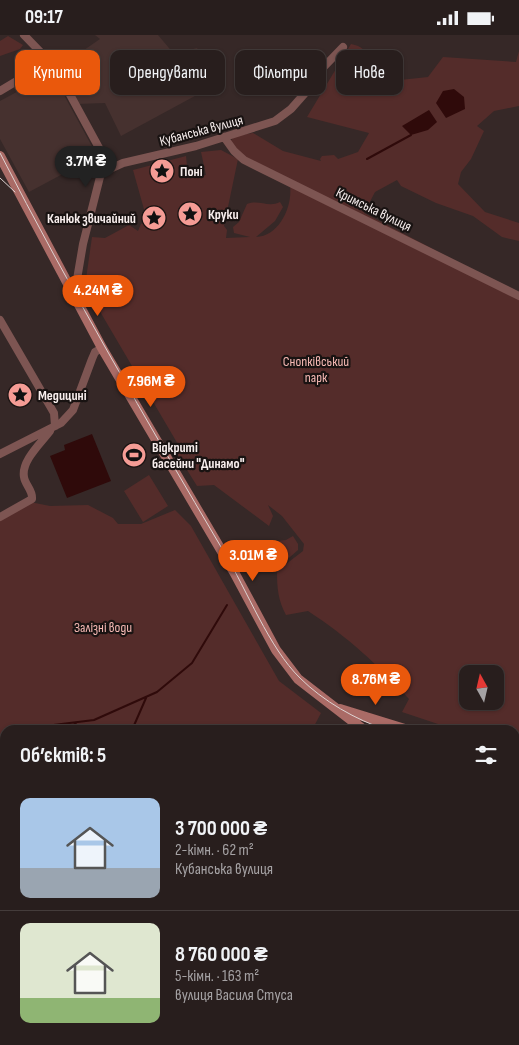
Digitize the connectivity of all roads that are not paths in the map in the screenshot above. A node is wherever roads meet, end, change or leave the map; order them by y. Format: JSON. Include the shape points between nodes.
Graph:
{"nodes":[{"id":1,"x":24,"y":35,"type":"edge"},
{"id":2,"x":343,"y":47,"type":"dead end"},
{"id":3,"x":39,"y":50,"type":"edge"},
{"id":4,"x":15,"y":82,"type":"edge"},
{"id":5,"x":0,"y":91,"type":"edge"},
{"id":6,"x":69,"y":95,"type":"edge"},
{"id":7,"x":224,"y":137,"type":"junction"},
{"id":8,"x":0,"y":156,"type":"edge"},
{"id":9,"x":110,"y":168,"type":"junction"},
{"id":10,"x":0,"y":175,"type":"edge"},
{"id":11,"x":15,"y":186,"type":"junction"},
{"id":12,"x":519,"y":296,"type":"edge"},
{"id":13,"x":73,"y":298,"type":"junction"},
{"id":14,"x":0,"y":320,"type":"edge"},
{"id":15,"x":102,"y":348,"type":"junction"},
{"id":16,"x":56,"y":426,"type":"junction"},
{"id":17,"x":0,"y":454,"type":"edge"},
{"id":18,"x":0,"y":517,"type":"edge"},
{"id":19,"x":337,"y":708,"type":"junction"},
{"id":20,"x":358,"y":725,"type":"edge"},
{"id":21,"x":392,"y":725,"type":"edge"}],
"edges":[{"from":1,"to":3,"type":"street"},
{"from":2,"to":7,"type":"street","name":"Кубанська вулиця","via":[[283,117]]},
{"from":4,"to":5,"type":"street"},
{"from":6,"to":9,"type":"street"},
{"from":7,"to":9,"type":"street","name":"Кубанська вулиця"},
{"from":7,"to":12,"type":"street","name":"Кримська вулиця","via":[[244,160]]},
{"from":8,"to":11,"type":"main road"},
{"from":9,"to":13,"type":"street","via":[[101,173]]},
{"from":10,"to":11,"type":"main road"},
{"from":11,"to":13,"type":"main road"},
{"from":13,"to":15,"type":"main road"},
{"from":14,"to":16,"type":"street","via":[[54,413]]},
{"from":15,"to":16,"type":"street","via":[[95,352],[73,410]]},
{"from":15,"to":19,"type":"main road","via":[[234,572],[276,650],[298,679]]},
{"from":16,"to":17,"type":"street"},
{"from":16,"to":18,"type":"street","via":[[24,470],[24,480],[32,499]]},
{"from":19,"to":20,"type":"main road"},
{"from":19,"to":21,"type":"main road"}]}
